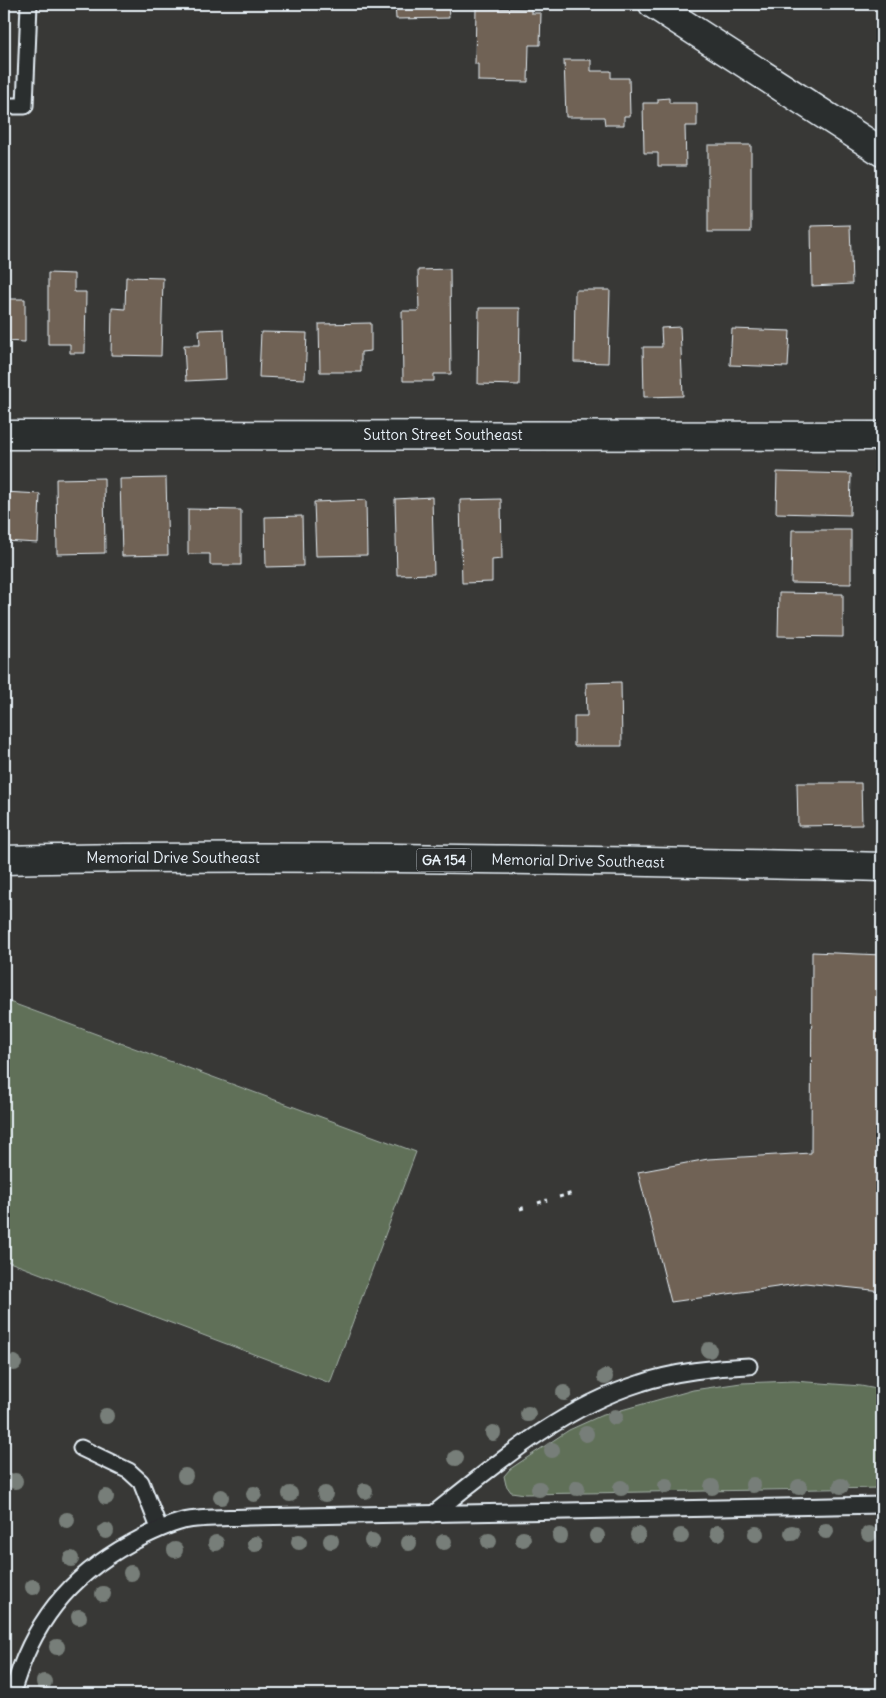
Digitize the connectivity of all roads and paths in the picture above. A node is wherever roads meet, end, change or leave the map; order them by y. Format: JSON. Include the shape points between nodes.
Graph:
{"nodes":[{"id":1,"x":29,"y":4,"type":"edge"},
{"id":2,"x":653,"y":4,"type":"edge"},
{"id":3,"x":4,"y":106,"type":"edge"},
{"id":4,"x":882,"y":152,"type":"edge"},
{"id":5,"x":4,"y":435,"type":"edge"},
{"id":6,"x":882,"y":436,"type":"edge"},
{"id":7,"x":4,"y":860,"type":"edge"},
{"id":8,"x":882,"y":867,"type":"edge"},
{"id":9,"x":573,"y":1193,"type":"dead end"},
{"id":10,"x":559,"y":1197,"type":"dead end"},
{"id":11,"x":547,"y":1200,"type":"dead end"},
{"id":12,"x":538,"y":1203,"type":"dead end"},
{"id":13,"x":526,"y":1207,"type":"dead end"},
{"id":14,"x":520,"y":1208,"type":"dead end"},
{"id":15,"x":749,"y":1366,"type":"dead end"},
{"id":16,"x":81,"y":1448,"type":"dead end"},
{"id":17,"x":882,"y":1505,"type":"edge"},
{"id":18,"x":433,"y":1514,"type":"junction"},
{"id":19,"x":159,"y":1528,"type":"junction"},
{"id":20,"x":12,"y":1694,"type":"edge"}],
"edges":[{"from":1,"to":3,"type":"lane","via":[[25,106]]},
{"from":2,"to":4,"type":"street"},
{"from":5,"to":6,"type":"street","name":"Sutton Street Southeast"},
{"from":7,"to":8,"type":"street","name":"Memorial Drive Southeast","number":"GA 154","via":[[290,858]]},
{"from":9,"to":10,"type":"path"},
{"from":11,"to":12,"type":"path"},
{"from":13,"to":14,"type":"path"},
{"from":15,"to":18,"type":"lane","via":[[731,1366],[641,1382],[600,1399],[510,1451]]},
{"from":16,"to":19,"type":"lane","via":[[129,1471],[141,1482]]},
{"from":17,"to":18,"type":"lane"},
{"from":18,"to":19,"type":"lane","via":[[186,1520]]},
{"from":19,"to":20,"type":"lane","via":[[116,1551],[81,1576],[51,1608],[18,1672]]}]}
